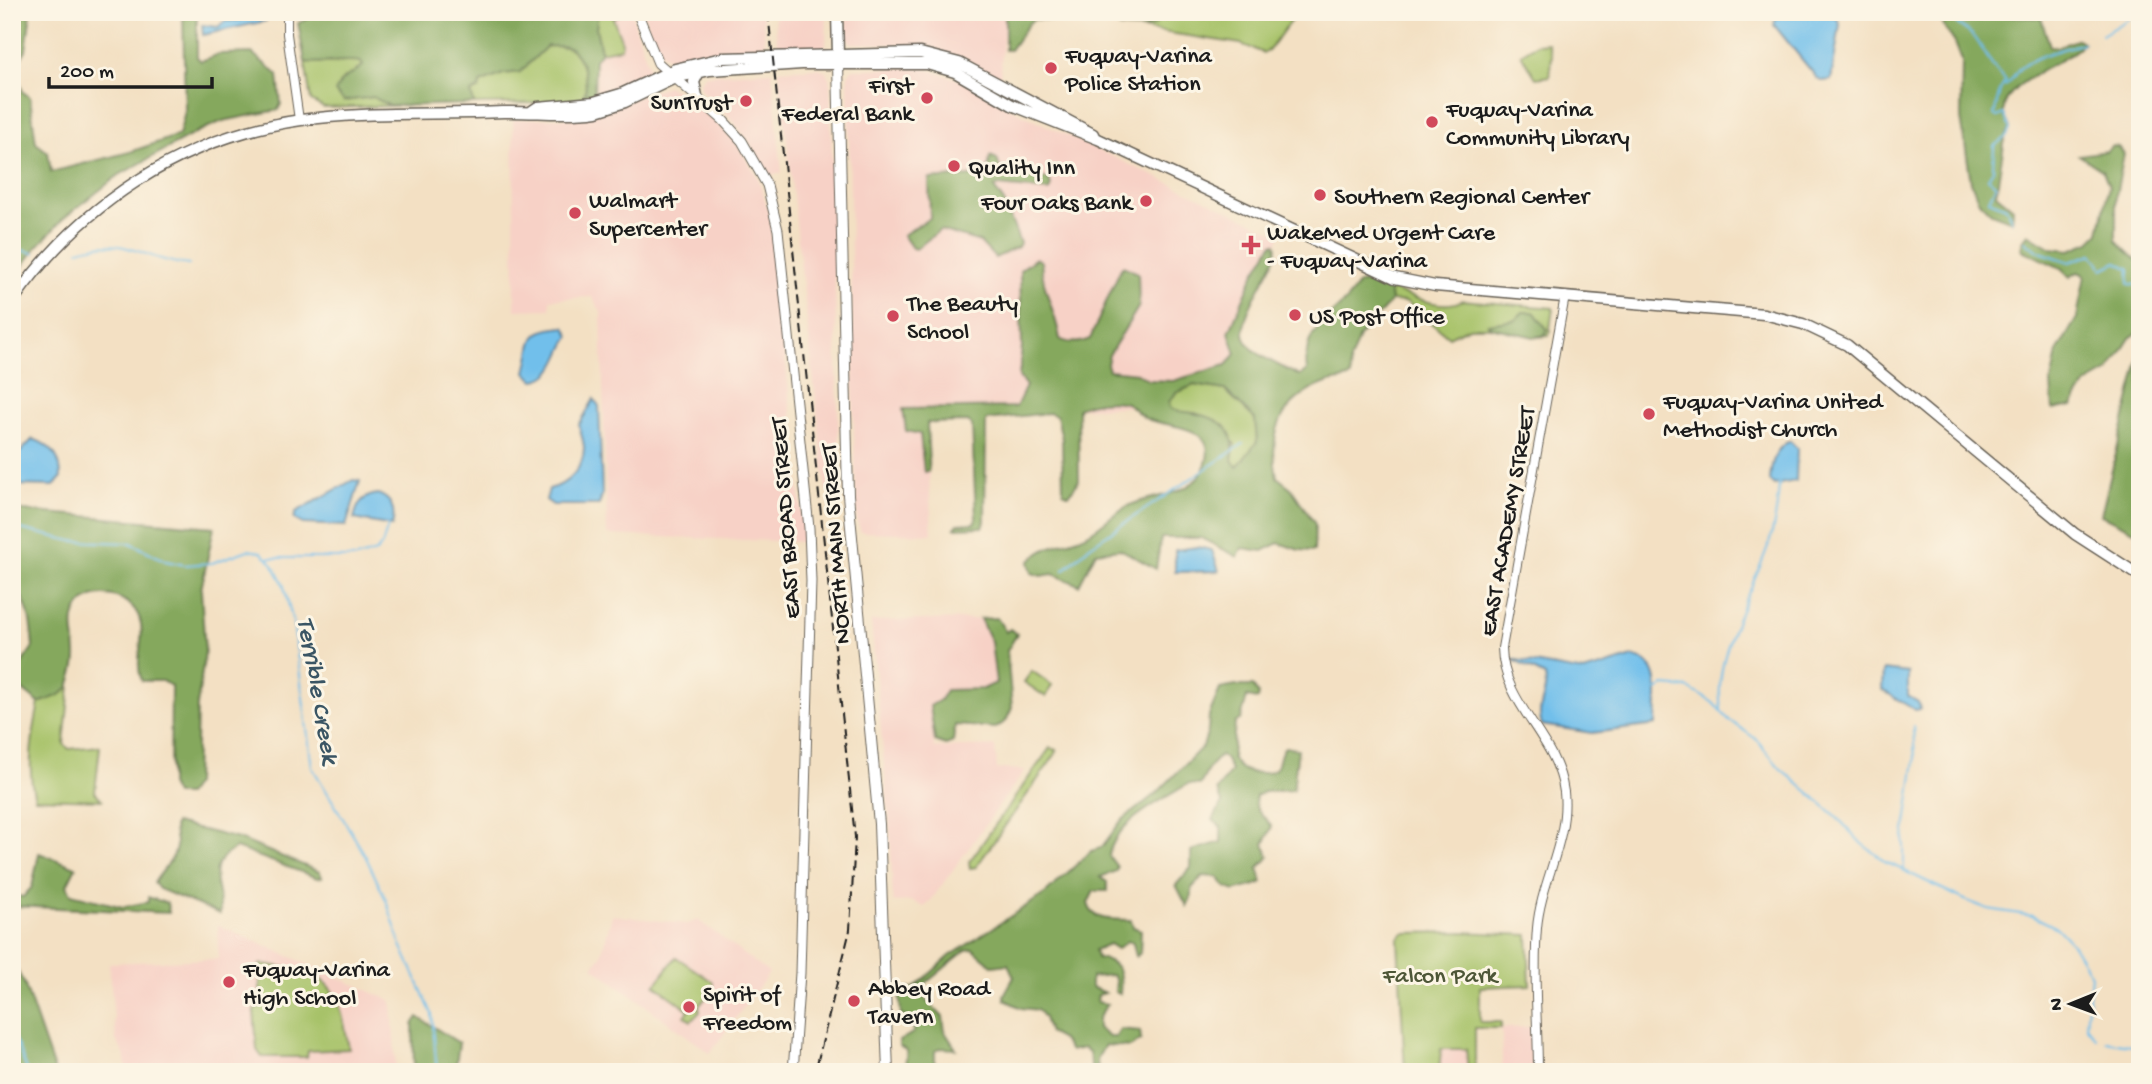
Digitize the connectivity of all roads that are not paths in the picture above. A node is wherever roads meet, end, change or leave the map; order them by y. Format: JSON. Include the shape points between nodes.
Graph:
{"nodes":[{"id":1,"x":287,"y":12,"type":"edge"},
{"id":2,"x":637,"y":12,"type":"edge"},
{"id":3,"x":837,"y":12,"type":"edge"},
{"id":4,"x":838,"y":58,"type":"junction"},
{"id":5,"x":699,"y":72,"type":"junction"},
{"id":6,"x":955,"y":72,"type":"junction"},
{"id":7,"x":979,"y":74,"type":"junction"},
{"id":8,"x":671,"y":75,"type":"junction"},
{"id":9,"x":696,"y":96,"type":"junction"},
{"id":10,"x":299,"y":120,"type":"junction"},
{"id":11,"x":1098,"y":139,"type":"junction"},
{"id":12,"x":1565,"y":296,"type":"junction"},
{"id":13,"x":12,"y":302,"type":"edge"},
{"id":14,"x":2140,"y":576,"type":"edge"},
{"id":15,"x":794,"y":1070,"type":"edge"},
{"id":16,"x":888,"y":1072,"type":"edge"},
{"id":17,"x":1538,"y":1072,"type":"edge"}],
"edges":[{"from":1,"to":10,"type":"street"},
{"from":2,"to":8,"type":"main road","name":"EAST BROAD STREET","via":[[653,53]]},
{"from":3,"to":4,"type":"highway","name":"NORTH MAIN STREET"},
{"from":4,"to":5,"type":"highway"},
{"from":4,"to":6,"type":"highway","via":[[915,62]]},
{"from":4,"to":7,"type":"highway","via":[[930,54]]},
{"from":4,"to":8,"type":"highway","via":[[722,58]]},
{"from":4,"to":16,"type":"main road","name":"NORTH MAIN STREET","via":[[849,502],[879,824]]},
{"from":5,"to":8,"type":"highway"},
{"from":5,"to":9,"type":"highway","via":[[694,82]]},
{"from":6,"to":7,"type":"highway","via":[[962,69]]},
{"from":6,"to":11,"type":"highway","via":[[1012,105]]},
{"from":7,"to":11,"type":"highway"},
{"from":8,"to":9,"type":"main road","name":"EAST BROAD STREET"},
{"from":8,"to":10,"type":"highway","via":[[625,102],[597,111]]},
{"from":9,"to":15,"type":"main road","name":"EAST BROAD STREET","via":[[742,141],[772,200],[805,489],[810,653]]},
{"from":10,"to":13,"type":"highway","via":[[241,134],[150,171],[67,234]]},
{"from":11,"to":12,"type":"highway","via":[[1395,278],[1435,286]]},
{"from":12,"to":14,"type":"highway","via":[[1764,314],[1803,324],[1847,345],[2075,534]]},
{"from":12,"to":17,"type":"street","name":"EAST ACADEMY STREET","via":[[1502,648],[1516,701],[1551,752],[1564,792],[1561,838],[1537,928]]}]}
